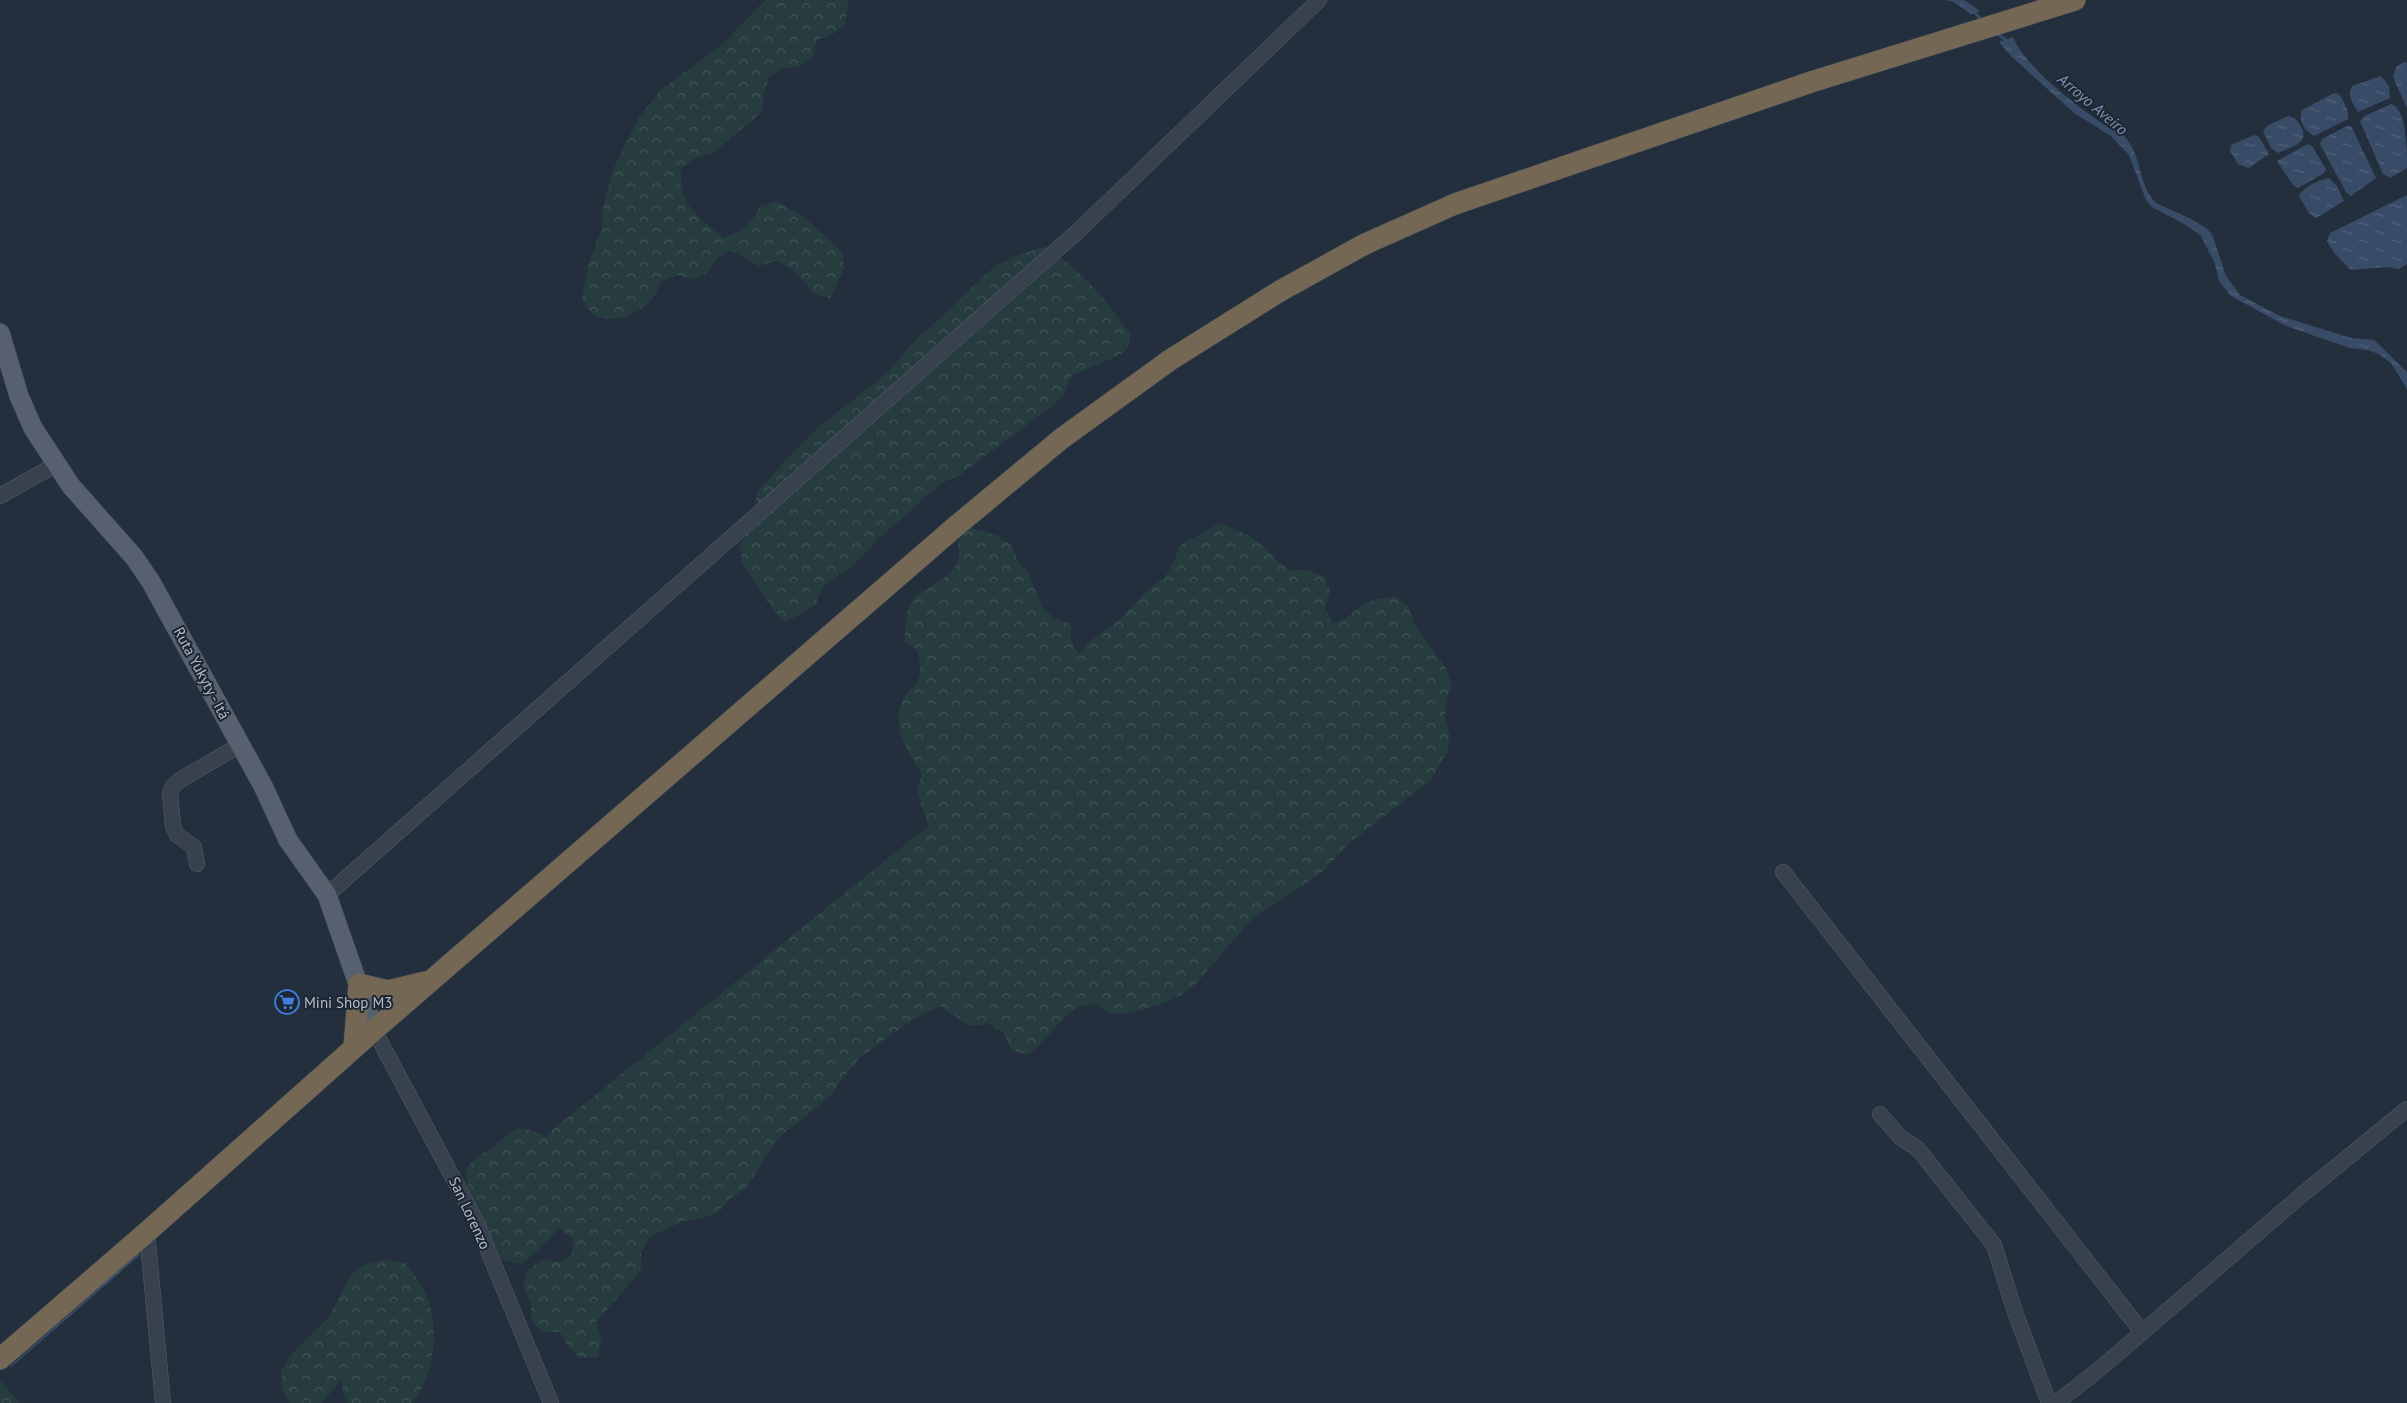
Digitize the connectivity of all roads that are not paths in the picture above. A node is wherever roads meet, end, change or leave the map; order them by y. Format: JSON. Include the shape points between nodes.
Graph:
{"nodes":[{"id":1,"x":1319,"y":0,"type":"edge"},
{"id":2,"x":2075,"y":0,"type":"edge"},
{"id":3,"x":0,"y":334,"type":"edge"},
{"id":4,"x":57,"y":464,"type":"junction"},
{"id":5,"x":0,"y":496,"type":"edge"},
{"id":6,"x":240,"y":744,"type":"junction"},
{"id":7,"x":197,"y":864,"type":"dead end"},
{"id":8,"x":1783,"y":872,"type":"dead end"},
{"id":9,"x":327,"y":895,"type":"junction"},
{"id":10,"x":430,"y":981,"type":"junction"},
{"id":11,"x":359,"y":984,"type":"junction"},
{"id":12,"x":374,"y":1030,"type":"junction"},
{"id":13,"x":354,"y":1047,"type":"junction"},
{"id":14,"x":2407,"y":1110,"type":"edge"},
{"id":15,"x":1880,"y":1114,"type":"dead end"},
{"id":16,"x":146,"y":1232,"type":"junction"},
{"id":17,"x":2142,"y":1332,"type":"junction"},
{"id":18,"x":0,"y":1359,"type":"edge"},
{"id":19,"x":163,"y":1403,"type":"edge"},
{"id":20,"x":551,"y":1403,"type":"edge"},
{"id":21,"x":2049,"y":1403,"type":"edge"},
{"id":22,"x":2056,"y":1403,"type":"edge"}],
"edges":[{"from":1,"to":9,"type":"street","via":[[1077,232]]},
{"from":2,"to":10,"type":"highway","via":[[1811,82],[1456,204],[1365,244],[1280,291],[1170,360],[1061,439],[954,527]]},
{"from":3,"to":4,"type":"main road","name":"Ruta Yukyty - Itá","via":[[19,396],[33,428]]},
{"from":4,"to":5,"type":"street"},
{"from":4,"to":6,"type":"main road","name":"Ruta Yukyty - Itá","via":[[71,486],[134,556]]},
{"from":6,"to":7,"type":"street","via":[[180,780],[170,793],[176,835],[194,846]]},
{"from":6,"to":9,"type":"main road","name":"Ruta Yukyty - Itá","via":[[288,840]]},
{"from":8,"to":17,"type":"street"},
{"from":9,"to":11,"type":"main road","name":"Ruta Yukyty - Itá"},
{"from":10,"to":11,"type":"highway","via":[[388,991]]},
{"from":10,"to":12,"type":"highway"},
{"from":11,"to":12,"type":"main road","name":"Ruta Yukyty - Itá"},
{"from":11,"to":13,"type":"highway"},
{"from":12,"to":13,"type":"highway"},
{"from":12,"to":20,"type":"street","name":"San Lorenzo","via":[[475,1219]]},
{"from":13,"to":16,"type":"highway"},
{"from":14,"to":17,"type":"street"},
{"from":15,"to":21,"type":"street","via":[[1900,1137],[1918,1149],[1994,1245]]},
{"from":16,"to":18,"type":"highway"},
{"from":16,"to":19,"type":"street"},
{"from":17,"to":22,"type":"street"}]}
